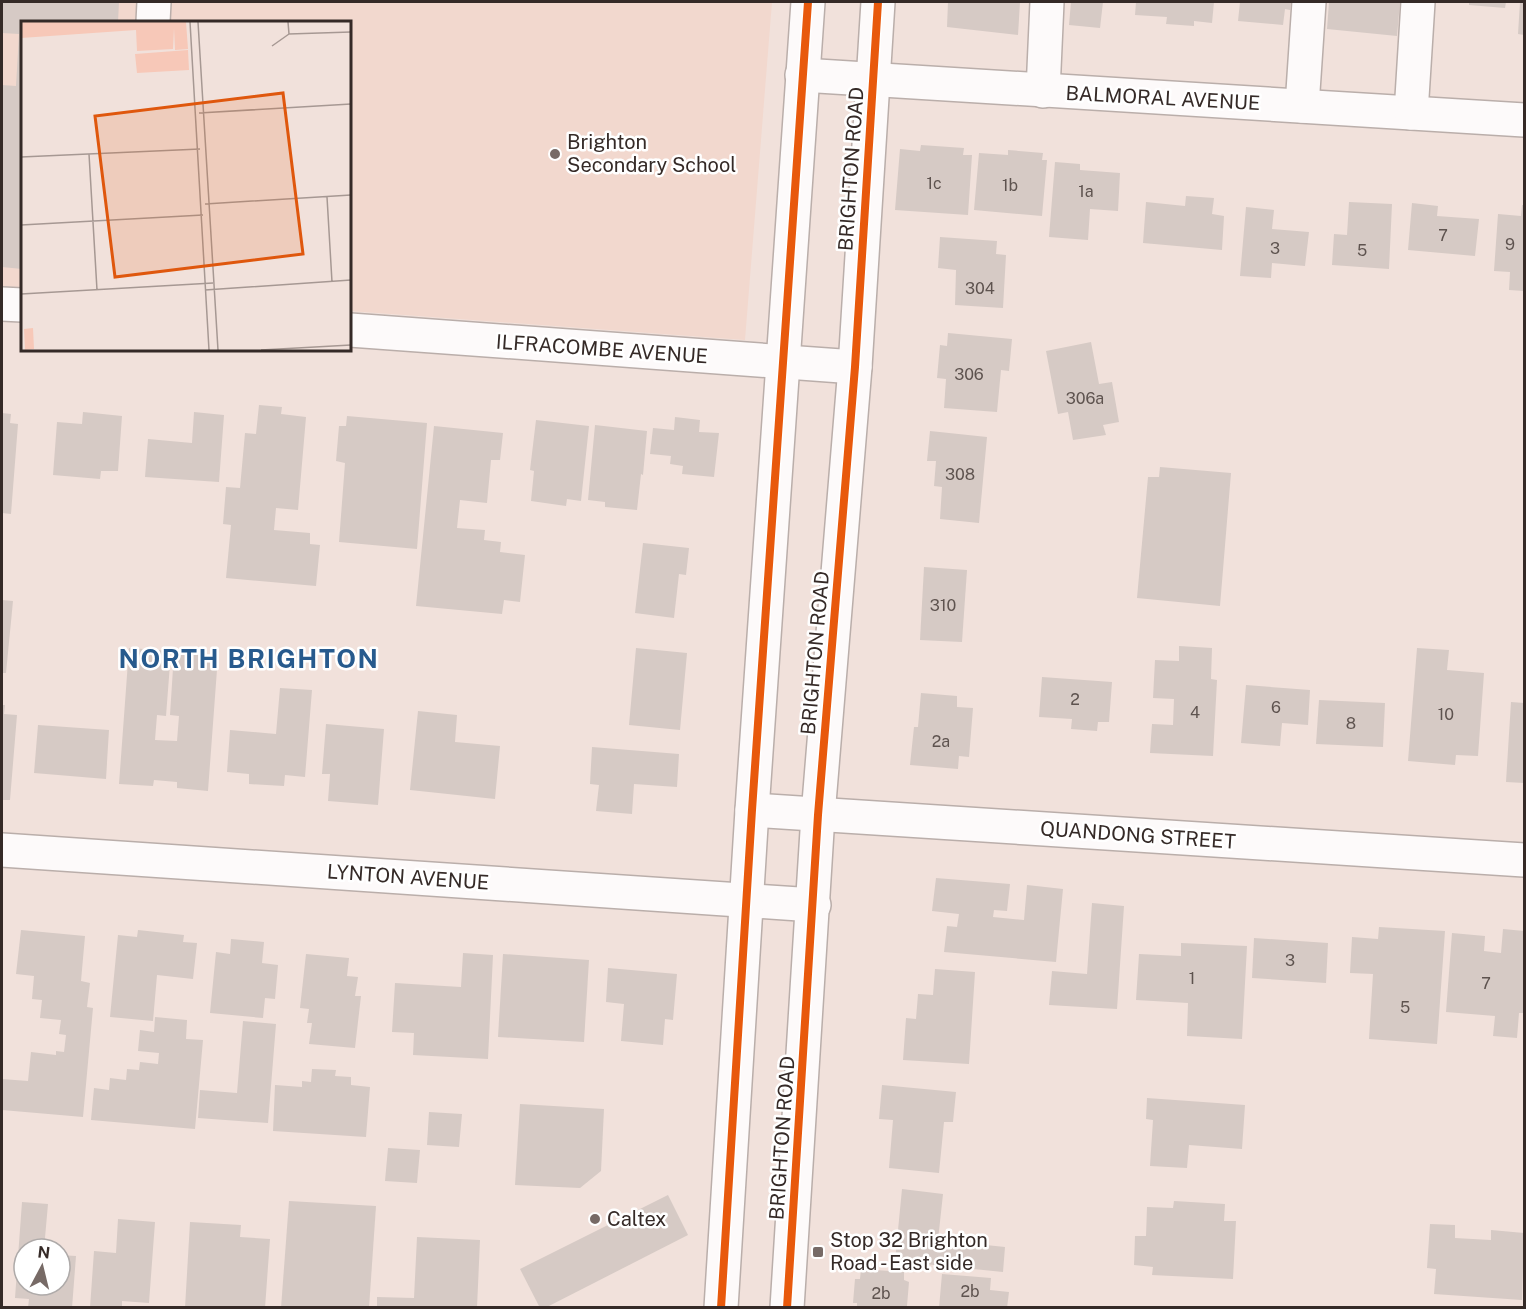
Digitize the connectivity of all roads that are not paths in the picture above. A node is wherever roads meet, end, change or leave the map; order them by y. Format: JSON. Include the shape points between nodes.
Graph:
{"nodes":[{"id":1,"x":154,"y":2,"type":"edge"},
{"id":2,"x":808,"y":2,"type":"edge"},
{"id":3,"x":878,"y":2,"type":"edge"},
{"id":4,"x":1047,"y":2,"type":"edge"},
{"id":5,"x":1309,"y":2,"type":"edge"},
{"id":6,"x":1418,"y":2,"type":"edge"},
{"id":7,"x":153,"y":21,"type":"edge"},
{"id":8,"x":802,"y":75,"type":"junction"},
{"id":9,"x":873,"y":81,"type":"junction"},
{"id":10,"x":1042,"y":91,"type":"junction"},
{"id":11,"x":1302,"y":106,"type":"junction"},
{"id":12,"x":1411,"y":113,"type":"junction"},
{"id":13,"x":1524,"y":120,"type":"edge"},
{"id":14,"x":2,"y":304,"type":"edge"},
{"id":15,"x":21,"y":305,"type":"edge"},
{"id":16,"x":351,"y":330,"type":"edge"},
{"id":17,"x":784,"y":362,"type":"junction"},
{"id":18,"x":855,"y":367,"type":"junction"},
{"id":19,"x":752,"y":810,"type":"junction"},
{"id":20,"x":818,"y":815,"type":"junction"},
{"id":21,"x":2,"y":850,"type":"edge"},
{"id":22,"x":1524,"y":860,"type":"edge"},
{"id":23,"x":746,"y":900,"type":"junction"},
{"id":24,"x":814,"y":905,"type":"junction"},
{"id":25,"x":721,"y":1308,"type":"edge"},
{"id":26,"x":787,"y":1308,"type":"edge"}],
"edges":[{"from":1,"to":7,"type":"street"},
{"from":2,"to":8,"type":"street"},
{"from":3,"to":9,"type":"street","name":"BRIGHTON ROAD"},
{"from":4,"to":10,"type":"street"},
{"from":5,"to":11,"type":"street"},
{"from":6,"to":12,"type":"street"},
{"from":8,"to":9,"type":"street","name":"BALMORAL AVENUE"},
{"from":8,"to":17,"type":"street"},
{"from":9,"to":10,"type":"street","name":"BALMORAL AVENUE"},
{"from":9,"to":18,"type":"street","name":"BRIGHTON ROAD"},
{"from":10,"to":11,"type":"street","name":"BALMORAL AVENUE"},
{"from":11,"to":12,"type":"street","name":"BALMORAL AVENUE"},
{"from":12,"to":13,"type":"street","name":"BALMORAL AVENUE"},
{"from":14,"to":15,"type":"street"},
{"from":16,"to":17,"type":"street","name":"ILFRACOMBE AVENUE"},
{"from":17,"to":18,"type":"street","name":"ILFRACOMBE AVENUE"},
{"from":17,"to":19,"type":"street"},
{"from":18,"to":20,"type":"street","name":"BRIGHTON ROAD"},
{"from":19,"to":20,"type":"street","name":"QUANDONG STREET"},
{"from":19,"to":23,"type":"street"},
{"from":20,"to":22,"type":"street","name":"QUANDONG STREET"},
{"from":20,"to":24,"type":"street","name":"BRIGHTON ROAD"},
{"from":21,"to":23,"type":"street","name":"LYNTON AVENUE"},
{"from":23,"to":24,"type":"street","name":"LYNTON AVENUE"},
{"from":23,"to":25,"type":"street"},
{"from":24,"to":26,"type":"street","name":"BRIGHTON ROAD"}]}
